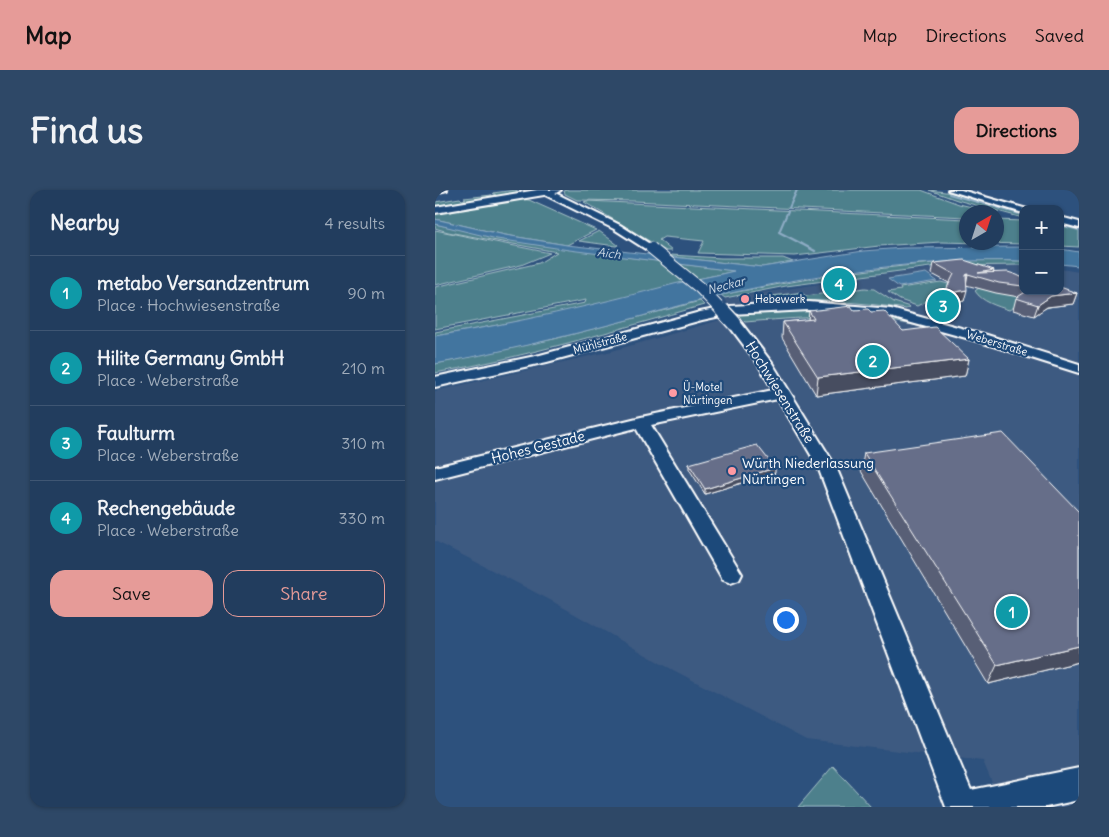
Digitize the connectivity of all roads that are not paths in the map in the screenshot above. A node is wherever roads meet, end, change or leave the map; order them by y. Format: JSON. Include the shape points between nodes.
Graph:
{"nodes":[{"id":1,"x":443,"y":190,"type":"edge"},
{"id":2,"x":564,"y":190,"type":"edge"},
{"id":3,"x":952,"y":190,"type":"edge"},
{"id":4,"x":435,"y":191,"type":"edge"},
{"id":5,"x":542,"y":192,"type":"edge"},
{"id":6,"x":565,"y":200,"type":"junction"},
{"id":7,"x":435,"y":209,"type":"edge"},
{"id":8,"x":581,"y":209,"type":"junction"},
{"id":9,"x":1019,"y":209,"type":"edge"},
{"id":10,"x":1064,"y":215,"type":"edge"},
{"id":11,"x":1079,"y":217,"type":"edge"},
{"id":12,"x":1064,"y":221,"type":"edge"},
{"id":13,"x":1079,"y":225,"type":"edge"},
{"id":14,"x":766,"y":307,"type":"joint"},
{"id":15,"x":1079,"y":369,"type":"edge"},
{"id":16,"x":435,"y":382,"type":"edge"},
{"id":17,"x":784,"y":393,"type":"junction"},
{"id":18,"x":641,"y":422,"type":"junction"},
{"id":19,"x":435,"y":473,"type":"edge"},
{"id":20,"x":731,"y":574,"type":"dead end"},
{"id":21,"x":1079,"y":784,"type":"edge"},
{"id":22,"x":962,"y":807,"type":"edge"}],
"edges":[{"from":1,"to":4,"type":"street"},
{"from":2,"to":6,"type":"street","via":[[559,193]]},
{"from":3,"to":9,"type":"street"},
{"from":5,"to":6,"type":"street","name":"Hochwiesenstraße"},
{"from":5,"to":7,"type":"main road"},
{"from":5,"to":7,"type":"main road"},
{"from":5,"to":8,"type":"street","name":"Hochwiesenstraße"},
{"from":6,"to":8,"type":"street","name":"Hochwiesenstraße"},
{"from":8,"to":17,"type":"street","name":"Hochwiesenstraße","bridge":true,"via":[[651,248],[695,283],[734,323],[765,362]]},
{"from":10,"to":11,"type":"street"},
{"from":12,"to":13,"type":"street"},
{"from":14,"to":15,"type":"street","name":"Weberstraße","via":[[809,306],[891,313]]},
{"from":14,"to":16,"type":"street","name":"Mühlstraße","via":[[699,316],[542,359]]},
{"from":17,"to":18,"type":"street","name":"Hohes Gestade"},
{"from":17,"to":22,"type":"street","name":"Hochwiesenstraße","via":[[827,468]]},
{"from":18,"to":19,"type":"street","name":"Hohes Gestade"},
{"from":18,"to":20,"type":"street"},
{"from":21,"to":22,"type":"street"}]}
